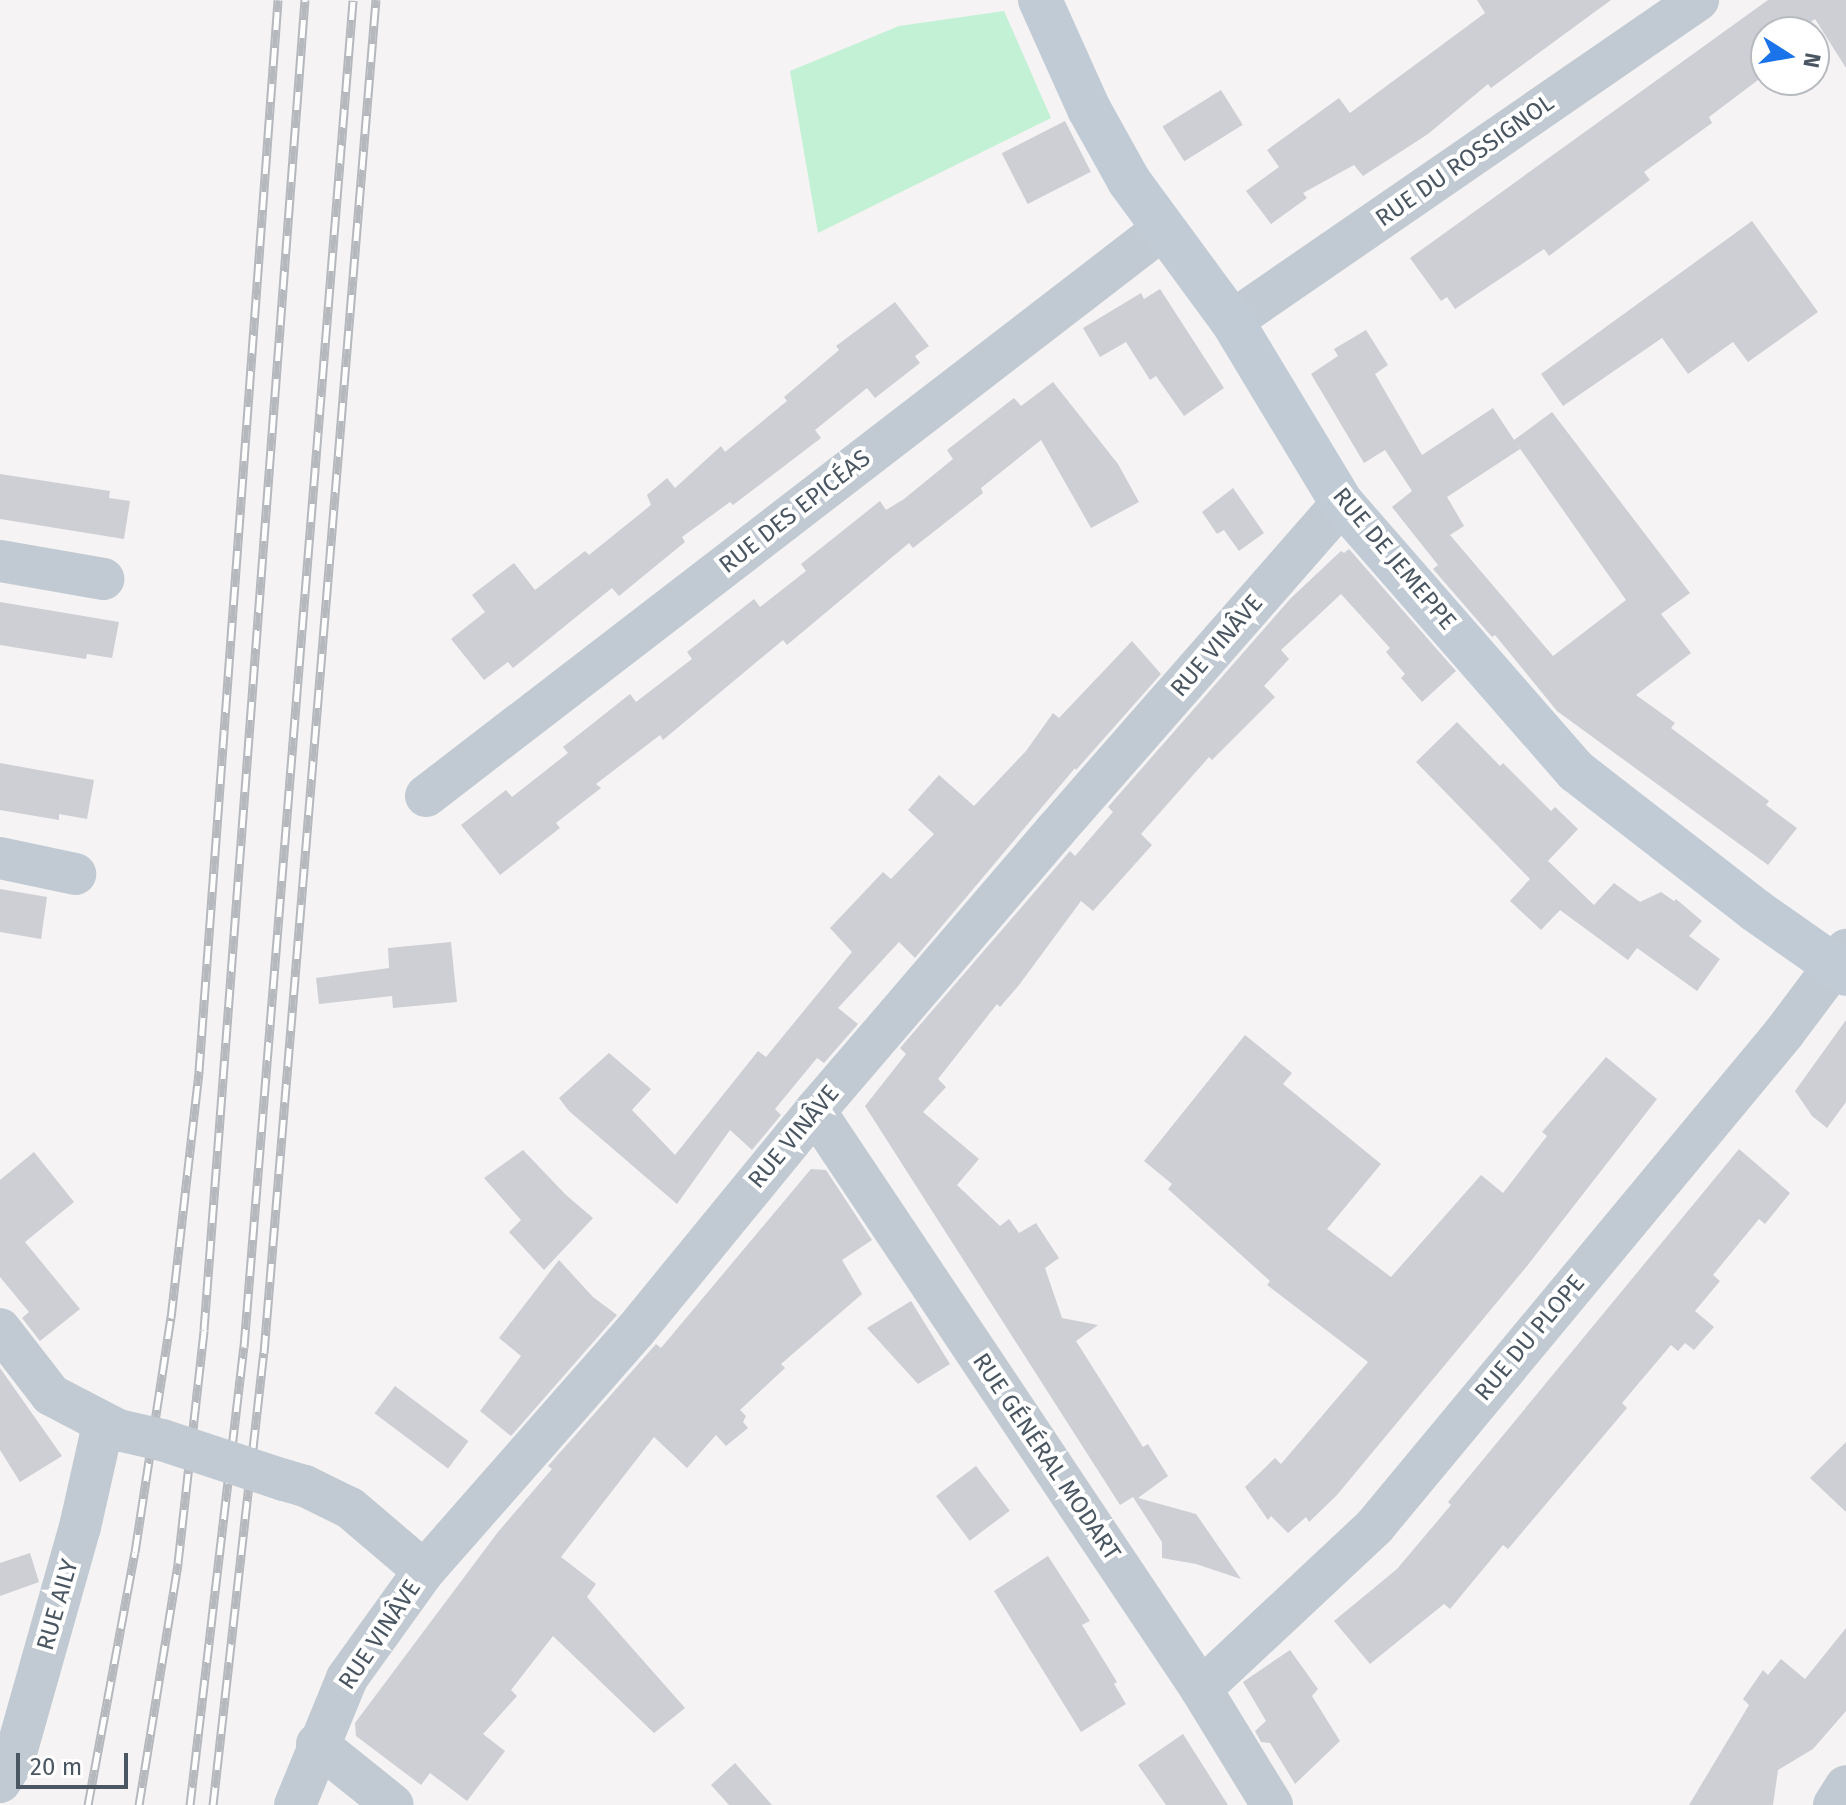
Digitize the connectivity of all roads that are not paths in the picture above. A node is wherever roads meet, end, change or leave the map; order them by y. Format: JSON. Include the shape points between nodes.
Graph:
{"nodes":[{"id":1,"x":1040,"y":0,"type":"edge"},
{"id":2,"x":1698,"y":0,"type":"edge"},
{"id":3,"x":1164,"y":228,"type":"junction"},
{"id":4,"x":1232,"y":321,"type":"junction"},
{"id":5,"x":1342,"y":503,"type":"junction"},
{"id":6,"x":0,"y":561,"type":"edge"},
{"id":7,"x":103,"y":579,"type":"dead end"},
{"id":8,"x":426,"y":796,"type":"dead end"},
{"id":9,"x":0,"y":858,"type":"edge"},
{"id":10,"x":75,"y":874,"type":"dead end"},
{"id":11,"x":1842,"y":963,"type":"edge"},
{"id":12,"x":815,"y":1111,"type":"junction"},
{"id":13,"x":0,"y":1329,"type":"edge"},
{"id":14,"x":111,"y":1427,"type":"junction"},
{"id":15,"x":424,"y":1571,"type":"junction"},
{"id":16,"x":1201,"y":1689,"type":"junction"},
{"id":17,"x":317,"y":1744,"type":"junction"},
{"id":18,"x":0,"y":1782,"type":"edge"},
{"id":19,"x":1846,"y":1786,"type":"edge"},
{"id":20,"x":295,"y":1805,"type":"edge"},
{"id":21,"x":393,"y":1805,"type":"edge"},
{"id":22,"x":1272,"y":1805,"type":"edge"},
{"id":23,"x":1834,"y":1805,"type":"edge"}],
"edges":[{"from":1,"to":3,"type":"street","name":"RUE DE JEMEPPE","via":[[1089,109],[1129,181]]},
{"from":2,"to":4,"type":"street","name":"RUE DU ROSSIGNOL"},
{"from":3,"to":4,"type":"street","name":"RUE DE JEMEPPE"},
{"from":3,"to":8,"type":"street","name":"RUE DES EPICÉAS"},
{"from":4,"to":5,"type":"street","name":"RUE DE JEMEPPE"},
{"from":5,"to":11,"type":"street","name":"RUE DE JEMEPPE","via":[[1576,771],[1755,910]]},
{"from":5,"to":12,"type":"street","name":"RUE VINÂVE"},
{"from":6,"to":7,"type":"street"},
{"from":9,"to":10,"type":"street"},
{"from":11,"to":16,"type":"street","name":"RUE DU PLOPE","via":[[1375,1526]]},
{"from":12,"to":15,"type":"street","name":"RUE VINÂVE","via":[[635,1331]]},
{"from":12,"to":16,"type":"street","name":"RUE GÉNÉRAL MODART"},
{"from":13,"to":14,"type":"street","via":[[51,1395]]},
{"from":14,"to":15,"type":"street","bridge":true,"via":[[305,1486],[350,1508]]},
{"from":14,"to":18,"type":"street","name":"RUE AILY","via":[[14,1760]]},
{"from":15,"to":17,"type":"street","name":"RUE VINÂVE","via":[[347,1678]]},
{"from":16,"to":22,"type":"street","name":"RUE GÉNÉRAL MODART"},
{"from":17,"to":20,"type":"street","name":"RUE VINÂVE"},
{"from":17,"to":21,"type":"street"},
{"from":19,"to":23,"type":"street"}]}
